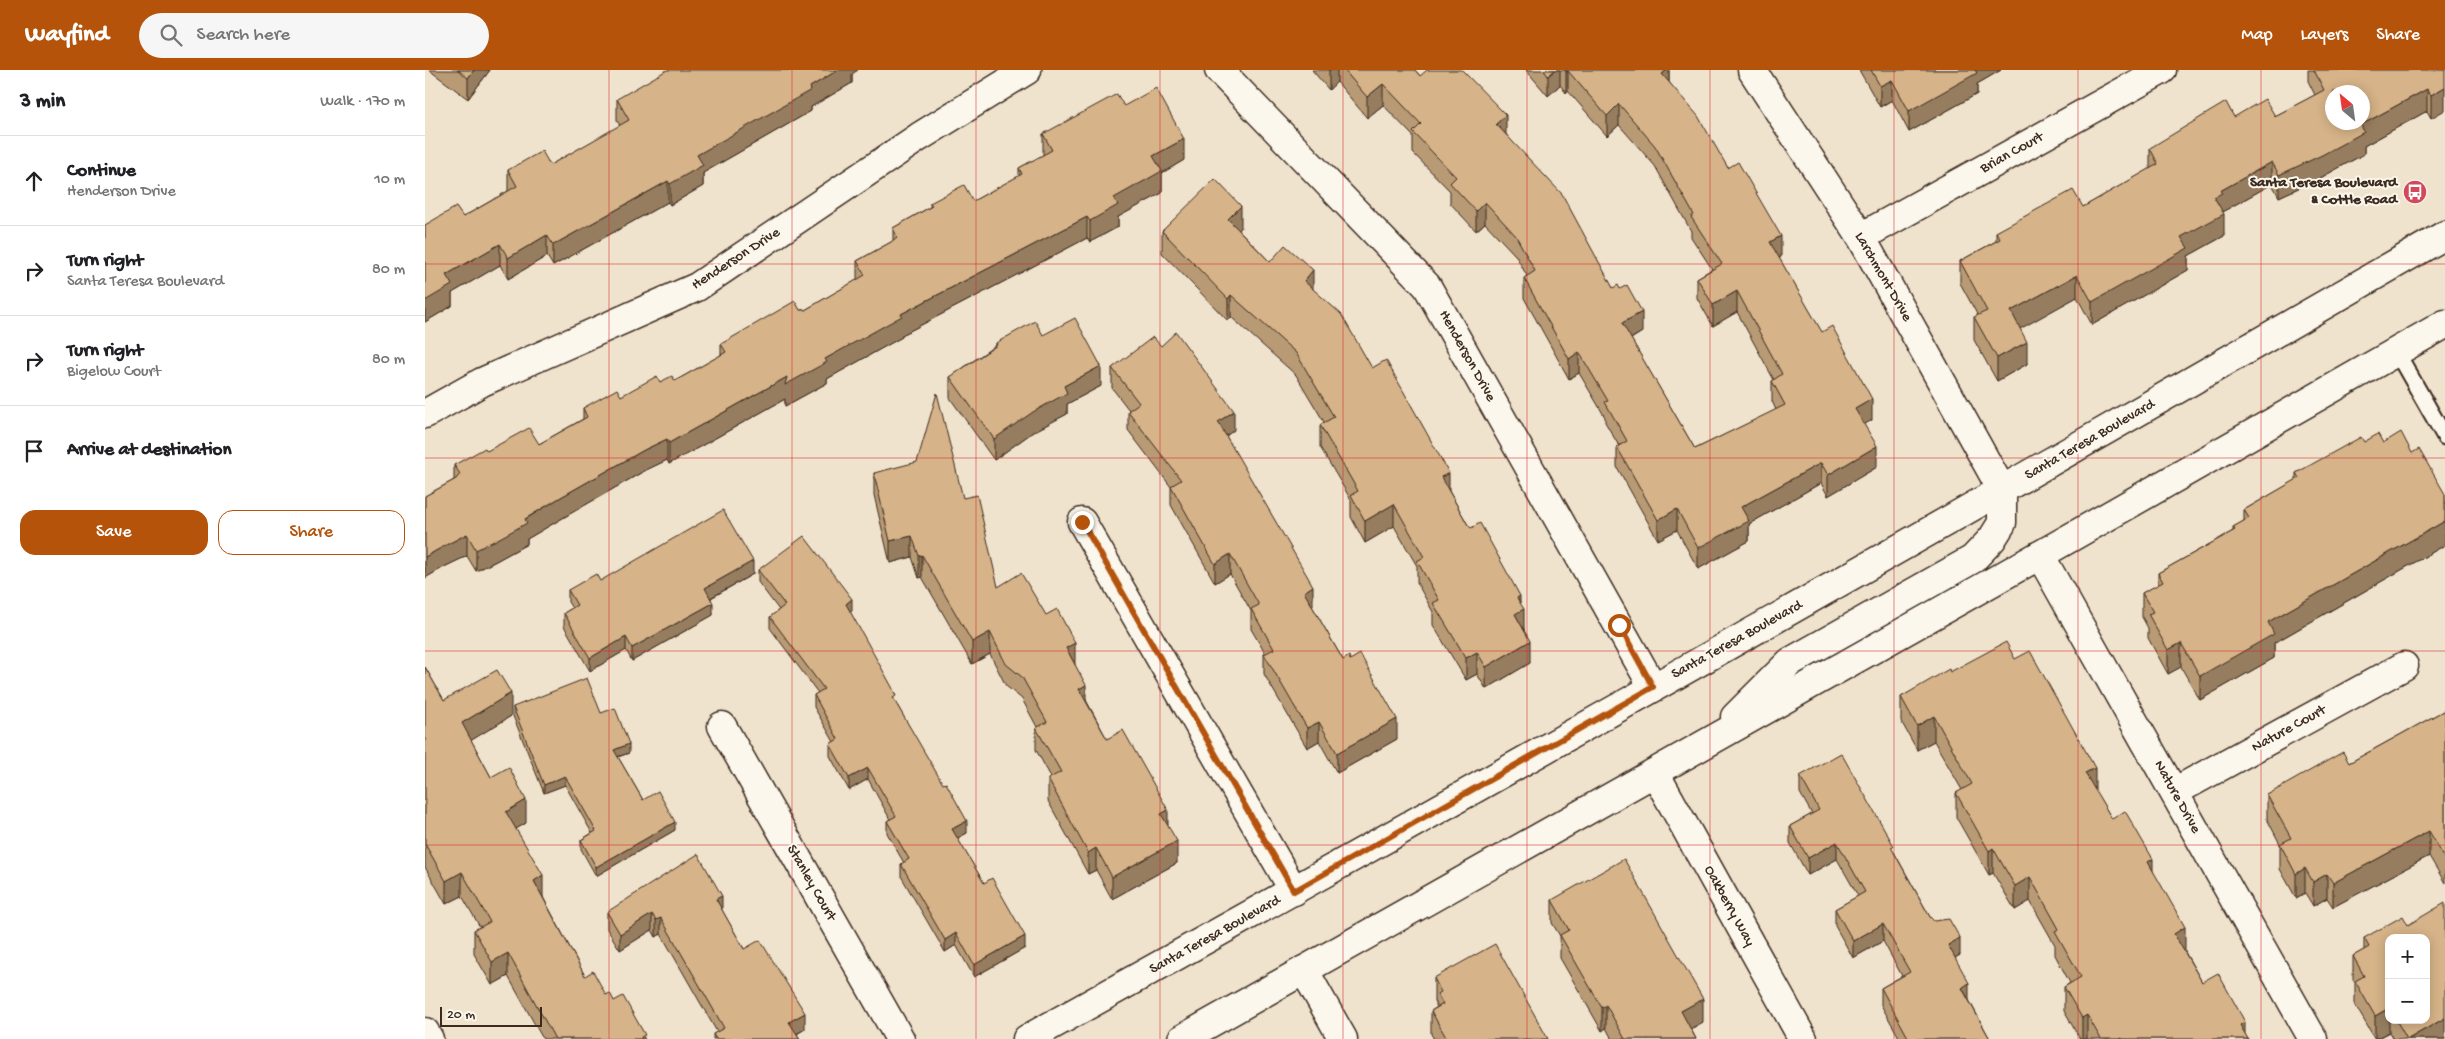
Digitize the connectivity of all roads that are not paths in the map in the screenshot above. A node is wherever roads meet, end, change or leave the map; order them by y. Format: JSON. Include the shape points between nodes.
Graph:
{"nodes":[{"id":1,"x":1027,"y":70,"type":"edge"},
{"id":2,"x":1219,"y":70,"type":"edge"},
{"id":3,"x":1752,"y":70,"type":"edge"},
{"id":4,"x":2162,"y":70,"type":"edge"},
{"id":5,"x":2445,"y":234,"type":"edge"},
{"id":6,"x":1861,"y":237,"type":"junction"},
{"id":7,"x":2445,"y":324,"type":"edge"},
{"id":8,"x":2396,"y":351,"type":"junction"},
{"id":9,"x":425,"y":414,"type":"edge"},
{"id":10,"x":2445,"y":438,"type":"edge"},
{"id":11,"x":2002,"y":490,"type":"junction"},
{"id":12,"x":1082,"y":522,"type":"dead end"},
{"id":13,"x":2040,"y":555,"type":"junction"},
{"id":14,"x":2404,"y":666,"type":"dead end"},
{"id":15,"x":1653,"y":687,"type":"junction"},
{"id":16,"x":722,"y":726,"type":"dead end"},
{"id":17,"x":1709,"y":742,"type":"junction"},
{"id":18,"x":1655,"y":773,"type":"junction"},
{"id":19,"x":2174,"y":792,"type":"junction"},
{"id":20,"x":1294,"y":891,"type":"junction"},
{"id":21,"x":1305,"y":970,"type":"junction"},
{"id":22,"x":1095,"y":1001,"type":"junction"},
{"id":23,"x":425,"y":1032,"type":"edge"},
{"id":24,"x":429,"y":1039,"type":"edge"},
{"id":25,"x":901,"y":1039,"type":"edge"},
{"id":26,"x":1027,"y":1039,"type":"edge"},
{"id":27,"x":1047,"y":1039,"type":"edge"},
{"id":28,"x":1182,"y":1039,"type":"edge"},
{"id":29,"x":1343,"y":1039,"type":"edge"},
{"id":30,"x":1803,"y":1039,"type":"edge"},
{"id":31,"x":2313,"y":1039,"type":"edge"}],
"edges":[{"from":1,"to":9,"type":"street","name":"Henderson Drive","via":[[919,137],[697,287],[482,382]]},
{"from":2,"to":15,"type":"street","name":"Henderson Drive","via":[[1427,286]]},
{"from":3,"to":6,"type":"street","name":"Larchmont Drive"},
{"from":4,"to":6,"type":"street","name":"Brian Court"},
{"from":5,"to":11,"type":"street","name":"Santa Teresa Boulevard"},
{"from":6,"to":11,"type":"street","name":"Larchmont Drive"},
{"from":7,"to":8,"type":"street"},
{"from":8,"to":10,"type":"lane"},
{"from":8,"to":13,"type":"street"},
{"from":11,"to":15,"type":"street","name":"Santa Teresa Boulevard"},
{"from":11,"to":17,"type":"street","via":[[2002,523],[1973,559],[1790,662]]},
{"from":12,"to":20,"type":"street"},
{"from":13,"to":17,"type":"street"},
{"from":13,"to":19,"type":"street","name":"Nature Drive"},
{"from":14,"to":19,"type":"street","name":"Nature Court"},
{"from":15,"to":20,"type":"street","name":"Santa Teresa Boulevard"},
{"from":16,"to":25,"type":"street","name":"Stanley Court"},
{"from":17,"to":18,"type":"street"},
{"from":18,"to":21,"type":"street"},
{"from":18,"to":30,"type":"street","name":"Oakberry Way"},
{"from":19,"to":31,"type":"street","name":"Nature Drive"},
{"from":20,"to":22,"type":"street","name":"Santa Teresa Boulevard"},
{"from":21,"to":28,"type":"street"},
{"from":21,"to":29,"type":"street"},
{"from":22,"to":26,"type":"street","name":"Santa Teresa Boulevard"},
{"from":22,"to":27,"type":"street"},
{"from":23,"to":24,"type":"street"}]}
